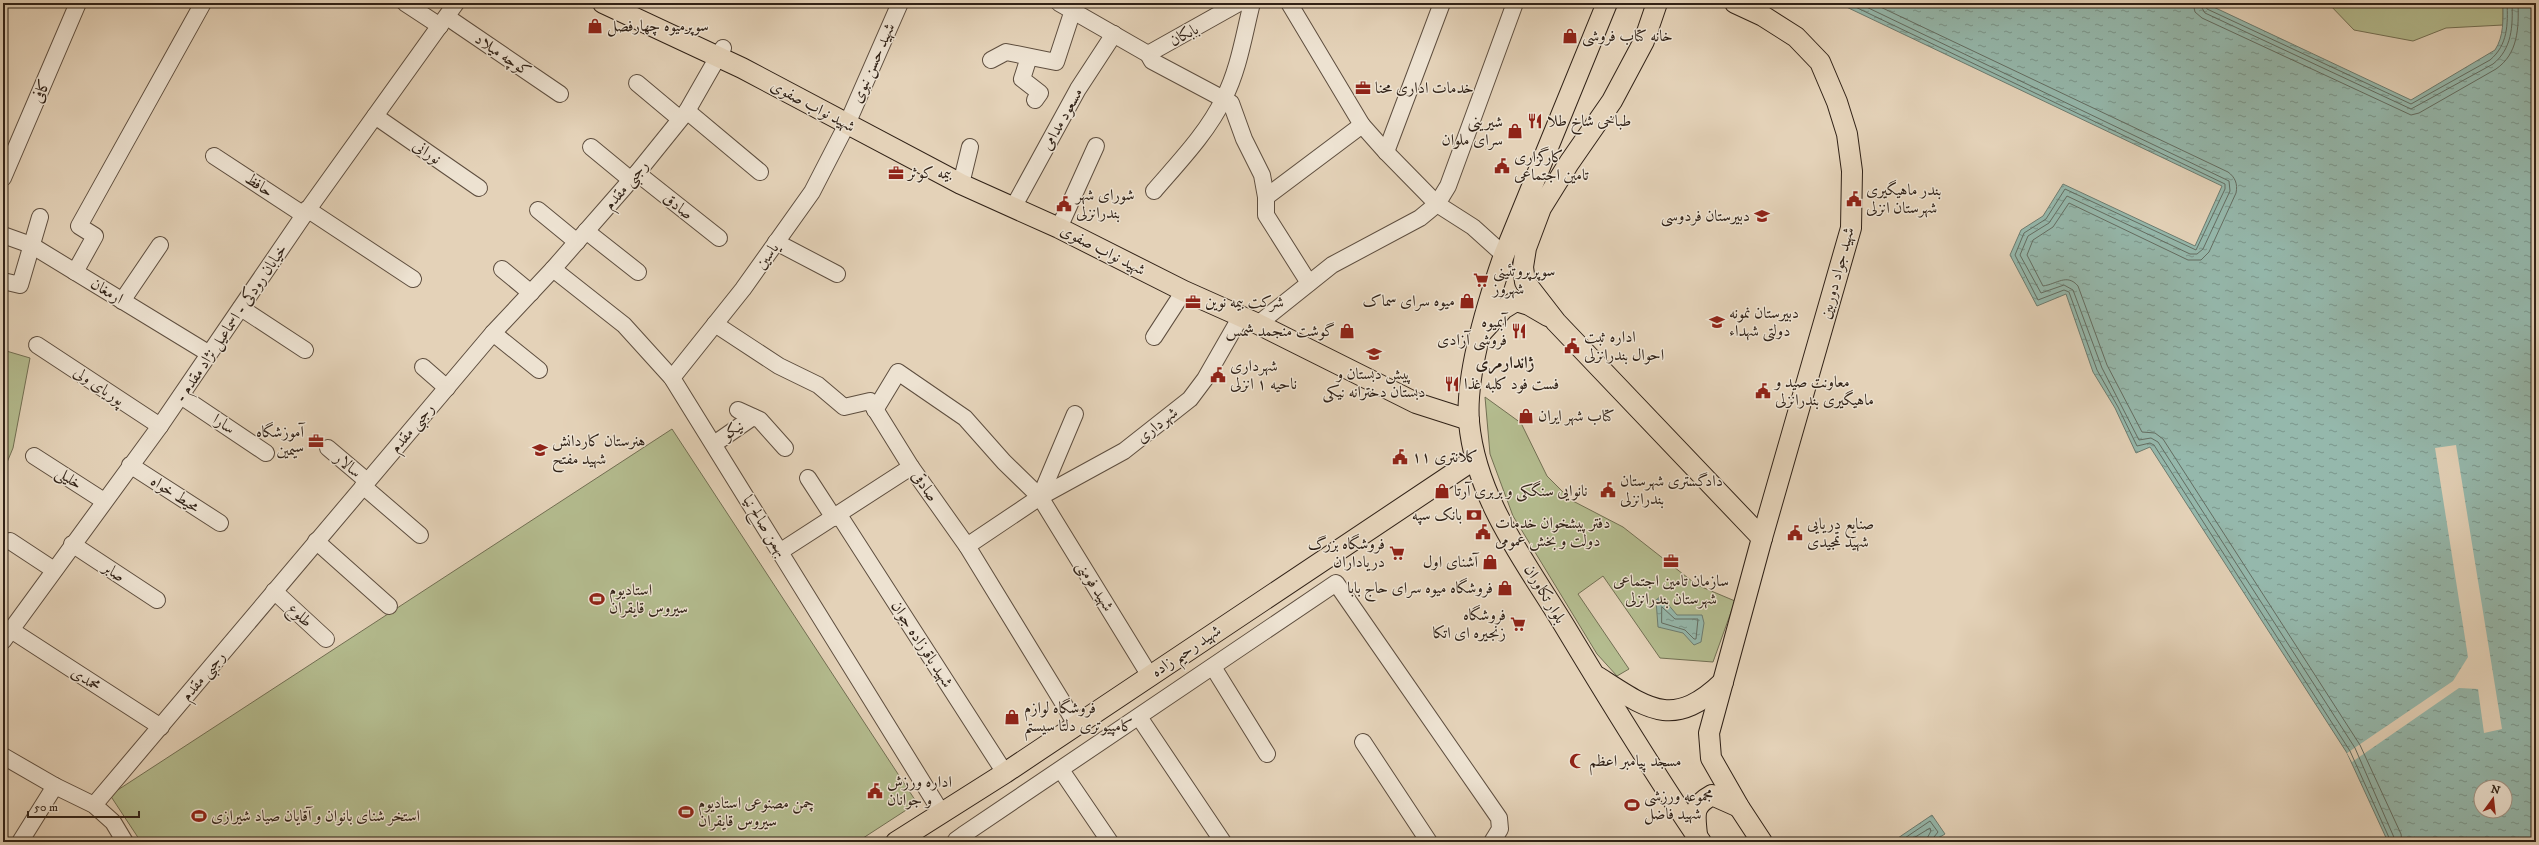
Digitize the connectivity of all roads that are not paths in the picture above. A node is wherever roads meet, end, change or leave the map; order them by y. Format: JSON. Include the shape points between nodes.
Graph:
{"nodes":[{"id":1,"x":78,"y":3,"type":"edge"},
{"id":2,"x":203,"y":3,"type":"edge"},
{"id":3,"x":405,"y":3,"type":"edge"},
{"id":4,"x":456,"y":3,"type":"edge"},
{"id":5,"x":603,"y":3,"type":"edge"},
{"id":6,"x":627,"y":3,"type":"edge"},
{"id":7,"x":900,"y":3,"type":"edge"},
{"id":8,"x":1059,"y":3,"type":"edge"},
{"id":9,"x":1239,"y":3,"type":"edge"},
{"id":10,"x":1252,"y":3,"type":"edge"},
{"id":11,"x":1442,"y":3,"type":"edge"},
{"id":12,"x":1514,"y":3,"type":"edge"},
{"id":13,"x":1658,"y":3,"type":"edge"},
{"id":14,"x":1735,"y":3,"type":"edge"},
{"id":15,"x":1292,"y":5,"type":"edge"},
{"id":16,"x":1073,"y":10,"type":"junction"},
{"id":17,"x":1604,"y":10,"type":"edge"},
{"id":18,"x":443,"y":21,"type":"junction"},
{"id":19,"x":1114,"y":34,"type":"junction"},
{"id":20,"x":721,"y":53,"type":"junction"},
{"id":21,"x":1148,"y":54,"type":"junction"},
{"id":22,"x":1029,"y":57,"type":"junction"},
{"id":23,"x":991,"y":60,"type":"dead end"},
{"id":24,"x":637,"y":83,"type":"dead end"},
{"id":25,"x":560,"y":94,"type":"dead end"},
{"id":26,"x":1224,"y":98,"type":"junction"},
{"id":27,"x":1035,"y":100,"type":"dead end"},
{"id":28,"x":684,"y":115,"type":"junction"},
{"id":29,"x":375,"y":116,"type":"junction"},
{"id":30,"x":847,"y":124,"type":"junction"},
{"id":31,"x":1362,"y":125,"type":"junction"},
{"id":32,"x":1096,"y":146,"type":"dead end"},
{"id":33,"x":591,"y":147,"type":"dead end"},
{"id":34,"x":970,"y":147,"type":"dead end"},
{"id":35,"x":1386,"y":152,"type":"junction"},
{"id":36,"x":214,"y":156,"type":"dead end"},
{"id":37,"x":760,"y":172,"type":"dead end"},
{"id":38,"x":634,"y":177,"type":"junction"},
{"id":39,"x":3,"y":178,"type":"edge"},
{"id":40,"x":961,"y":184,"type":"junction"},
{"id":41,"x":479,"y":188,"type":"dead end"},
{"id":42,"x":1154,"y":191,"type":"dead end"},
{"id":43,"x":1266,"y":197,"type":"junction"},
{"id":44,"x":1437,"y":204,"type":"junction"},
{"id":45,"x":1014,"y":206,"type":"junction"},
{"id":46,"x":538,"y":210,"type":"dead end"},
{"id":47,"x":305,"y":212,"type":"junction"},
{"id":48,"x":40,"y":217,"type":"dead end"},
{"id":49,"x":1059,"y":228,"type":"junction"},
{"id":50,"x":3,"y":234,"type":"edge"},
{"id":51,"x":581,"y":237,"type":"junction"},
{"id":52,"x":719,"y":238,"type":"dead end"},
{"id":53,"x":776,"y":242,"type":"junction"},
{"id":54,"x":31,"y":245,"type":"junction"},
{"id":55,"x":160,"y":245,"type":"dead end"},
{"id":56,"x":1504,"y":255,"type":"junction"},
{"id":57,"x":502,"y":269,"type":"dead end"},
{"id":58,"x":553,"y":269,"type":"junction"},
{"id":59,"x":75,"y":272,"type":"junction"},
{"id":60,"x":638,"y":272,"type":"dead end"},
{"id":61,"x":837,"y":274,"type":"dead end"},
{"id":62,"x":413,"y":279,"type":"dead end"},
{"id":63,"x":3,"y":281,"type":"edge"},
{"id":64,"x":1309,"y":283,"type":"junction"},
{"id":65,"x":1184,"y":291,"type":"junction"},
{"id":66,"x":531,"y":293,"type":"junction"},
{"id":67,"x":122,"y":301,"type":"junction"},
{"id":68,"x":241,"y":308,"type":"junction"},
{"id":69,"x":1240,"y":318,"type":"junction"},
{"id":70,"x":1556,"y":322,"type":"junction"},
{"id":71,"x":715,"y":324,"type":"junction"},
{"id":72,"x":1258,"y":324,"type":"junction"},
{"id":73,"x":493,"y":333,"type":"junction"},
{"id":74,"x":1481,"y":333,"type":"junction"},
{"id":75,"x":1154,"y":337,"type":"dead end"},
{"id":76,"x":37,"y":345,"type":"dead end"},
{"id":77,"x":305,"y":350,"type":"dead end"},
{"id":78,"x":208,"y":353,"type":"junction"},
{"id":79,"x":423,"y":367,"type":"dead end"},
{"id":80,"x":539,"y":370,"type":"dead end"},
{"id":81,"x":672,"y":378,"type":"junction"},
{"id":82,"x":446,"y":388,"type":"junction"},
{"id":83,"x":181,"y":396,"type":"junction"},
{"id":84,"x":738,"y":410,"type":"dead end"},
{"id":85,"x":875,"y":410,"type":"junction"},
{"id":86,"x":1075,"y":414,"type":"dead end"},
{"id":87,"x":753,"y":417,"type":"junction"},
{"id":88,"x":1469,"y":420,"type":"junction"},
{"id":89,"x":160,"y":426,"type":"junction"},
{"id":90,"x":714,"y":444,"type":"junction"},
{"id":91,"x":328,"y":448,"type":"dead end"},
{"id":92,"x":784,"y":448,"type":"dead end"},
{"id":93,"x":266,"y":453,"type":"dead end"},
{"id":94,"x":34,"y":456,"type":"dead end"},
{"id":95,"x":1474,"y":459,"type":"junction"},
{"id":96,"x":130,"y":465,"type":"junction"},
{"id":97,"x":911,"y":467,"type":"junction"},
{"id":98,"x":808,"y":478,"type":"dead end"},
{"id":99,"x":365,"y":484,"type":"junction"},
{"id":100,"x":1040,"y":497,"type":"junction"},
{"id":101,"x":104,"y":501,"type":"junction"},
{"id":102,"x":836,"y":517,"type":"junction"},
{"id":103,"x":220,"y":523,"type":"dead end"},
{"id":104,"x":420,"y":535,"type":"dead end"},
{"id":105,"x":1762,"y":538,"type":"junction"},
{"id":106,"x":10,"y":541,"type":"dead end"},
{"id":107,"x":316,"y":542,"type":"junction"},
{"id":108,"x":72,"y":544,"type":"junction"},
{"id":109,"x":967,"y":546,"type":"junction"},
{"id":110,"x":781,"y":551,"type":"junction"},
{"id":111,"x":54,"y":570,"type":"junction"},
{"id":112,"x":274,"y":591,"type":"junction"},
{"id":113,"x":157,"y":600,"type":"dead end"},
{"id":114,"x":389,"y":606,"type":"dead end"},
{"id":115,"x":7,"y":636,"type":"edge"},
{"id":116,"x":326,"y":639,"type":"dead end"},
{"id":117,"x":1213,"y":667,"type":"junction"},
{"id":118,"x":1593,"y":674,"type":"junction"},
{"id":119,"x":1150,"y":676,"type":"junction"},
{"id":120,"x":1723,"y":682,"type":"junction"},
{"id":121,"x":1139,"y":718,"type":"junction"},
{"id":122,"x":1076,"y":724,"type":"junction"},
{"id":123,"x":161,"y":727,"type":"junction"},
{"id":124,"x":1363,"y":742,"type":"dead end"},
{"id":125,"x":1267,"y":754,"type":"dead end"},
{"id":126,"x":3,"y":756,"type":"edge"},
{"id":127,"x":1061,"y":770,"type":"junction"},
{"id":128,"x":1005,"y":773,"type":"junction"},
{"id":129,"x":55,"y":786,"type":"junction"},
{"id":130,"x":94,"y":805,"type":"junction"},
{"id":131,"x":1738,"y":807,"type":"junction"},
{"id":132,"x":941,"y":812,"type":"junction"},
{"id":133,"x":1699,"y":839,"type":"edge"},
{"id":134,"x":20,"y":842,"type":"edge"},
{"id":135,"x":125,"y":842,"type":"edge"},
{"id":136,"x":896,"y":842,"type":"edge"},
{"id":137,"x":958,"y":842,"type":"edge"},
{"id":138,"x":1110,"y":842,"type":"edge"},
{"id":139,"x":1223,"y":842,"type":"edge"},
{"id":140,"x":1429,"y":842,"type":"edge"},
{"id":141,"x":1492,"y":842,"type":"edge"},
{"id":142,"x":1762,"y":842,"type":"edge"}],
"edges":[{"from":1,"to":39,"type":"street","name":"کافی"},
{"from":2,"to":59,"type":"street","via":[[79,226],[95,236]]},
{"from":3,"to":18,"type":"street","name":"کوچه میلاد"},
{"from":4,"to":18,"type":"street","name":"- خیابان رودکی - اسماعیل نژاد مقدم"},
{"from":5,"to":20,"type":"main road"},
{"from":6,"to":20,"type":"main road"},
{"from":7,"to":30,"type":"street","name":"شهید حسن نبوی"},
{"from":8,"to":16,"type":"street"},
{"from":9,"to":21,"type":"street","name":"بابکان"},
{"from":10,"to":26,"type":"street"},
{"from":11,"to":35,"type":"street"},
{"from":12,"to":44,"type":"street","via":[[1448,186]]},
{"from":13,"to":70,"type":"main road","via":[[1644,41],[1612,101],[1568,163],[1542,208],[1526,248],[1523,267],[1525,282]]},
{"from":14,"to":105,"type":"main road","name":"شهید جواد دوربین","via":[[1763,16],[1796,37],[1820,62],[1847,134],[1852,171],[1851,228]]},
{"from":15,"to":31,"type":"street"},
{"from":16,"to":19,"type":"street"},
{"from":16,"to":22,"type":"street","via":[[1056,62]]},
{"from":17,"to":56,"type":"main road","name":"بلوار تکاوران"},
{"from":18,"to":25,"type":"street","name":"کوچه میلاد"},
{"from":18,"to":29,"type":"street","name":"- خیابان رودکی - اسماعیل نژاد مقدم"},
{"from":19,"to":21,"type":"street"},
{"from":19,"to":45,"type":"street","name":"مسعود مدامی","via":[[1078,89]]},
{"from":20,"to":28,"type":"street","name":"رجبی مقدم"},
{"from":20,"to":30,"type":"main road","name":"شهید نواب صفوی","via":[[742,68]]},
{"from":21,"to":26,"type":"street","via":[[1152,61]]},
{"from":22,"to":23,"type":"street","via":[[1006,52]]},
{"from":22,"to":27,"type":"street","via":[[1022,79],[1040,93]]},
{"from":24,"to":28,"type":"street"},
{"from":26,"to":42,"type":"street","via":[[1195,143]]},
{"from":26,"to":43,"type":"street","via":[[1231,104],[1262,176]]},
{"from":28,"to":37,"type":"street"},
{"from":28,"to":38,"type":"street","name":"رجبی مقدم"},
{"from":29,"to":41,"type":"street","name":"نورانی"},
{"from":29,"to":47,"type":"street","name":"- خیابان رودکی - اسماعیل نژاد مقدم"},
{"from":30,"to":40,"type":"main road","name":"شهید نواب صفوی"},
{"from":30,"to":53,"type":"street","name":"یاسین","via":[[812,192]]},
{"from":31,"to":35,"type":"street"},
{"from":31,"to":43,"type":"street"},
{"from":32,"to":49,"type":"street"},
{"from":33,"to":38,"type":"street","name":"صادق"},
{"from":34,"to":40,"type":"street"},
{"from":35,"to":44,"type":"street"},
{"from":36,"to":47,"type":"street","name":"حافظ"},
{"from":38,"to":51,"type":"street","name":"رجبی مقدم"},
{"from":38,"to":52,"type":"street","name":"صادق"},
{"from":40,"to":45,"type":"main road","name":"شهید نواب صفوی"},
{"from":43,"to":64,"type":"street","via":[[1266,215]]},
{"from":44,"to":56,"type":"street","via":[[1473,227]]},
{"from":44,"to":64,"type":"street","via":[[1420,218],[1332,265]]},
{"from":45,"to":49,"type":"main road","name":"شهید نواب صفوی"},
{"from":46,"to":51,"type":"street"},
{"from":47,"to":62,"type":"street","name":"حافظ"},
{"from":47,"to":68,"type":"street","name":"- خیابان رودکی - اسماعیل نژاد مقدم"},
{"from":48,"to":54,"type":"street"},
{"from":49,"to":65,"type":"main road","name":"شهید نواب صفوی"},
{"from":50,"to":54,"type":"street","name":"ارمغان"},
{"from":51,"to":58,"type":"street","name":"رجبی مقدم"},
{"from":51,"to":60,"type":"street"},
{"from":53,"to":61,"type":"street"},
{"from":53,"to":71,"type":"street","name":"یاسین"},
{"from":54,"to":59,"type":"street","name":"ارمغان"},
{"from":54,"to":63,"type":"street","via":[[20,285]]},
{"from":55,"to":67,"type":"street"},
{"from":56,"to":74,"type":"main road","name":"بلوار تکاوران"},
{"from":57,"to":66,"type":"street"},
{"from":58,"to":66,"type":"street","name":"رجبی مقدم"},
{"from":58,"to":81,"type":"street","name":"بهمن صالح نیا","via":[[624,325]]},
{"from":59,"to":67,"type":"street","name":"ارمغان"},
{"from":64,"to":72,"type":"street"},
{"from":65,"to":69,"type":"main road","name":"شهید نواب صفوی"},
{"from":65,"to":75,"type":"street"},
{"from":66,"to":73,"type":"street","name":"رجبی مقدم"},
{"from":67,"to":78,"type":"street","name":"ارمغان"},
{"from":68,"to":77,"type":"street"},
{"from":68,"to":78,"type":"street","name":"- خیابان رودکی - اسماعیل نژاد مقدم"},
{"from":69,"to":72,"type":"main road","name":"شهید نواب صفوی"},
{"from":69,"to":100,"type":"street","name":"شهرداری","via":[[1215,363],[1190,399],[1124,451]]},
{"from":70,"to":74,"type":"main road","via":[[1529,305],[1516,301],[1503,309]]},
{"from":70,"to":105,"type":"main road"},
{"from":71,"to":81,"type":"street","name":"یاسین"},
{"from":71,"to":85,"type":"street","via":[[779,366],[818,385],[844,407],[870,401]]},
{"from":72,"to":88,"type":"main road","name":"شهید نواب صفوی","via":[[1416,404]]},
{"from":73,"to":80,"type":"street"},
{"from":73,"to":82,"type":"street","name":"رجبی مقدم"},
{"from":74,"to":88,"type":"main road","name":"بلوار تکاوران","via":[[1472,382]]},
{"from":76,"to":89,"type":"street","name":"پوریای ولی"},
{"from":78,"to":83,"type":"street","name":"- خیابان رودکی - اسماعیل نژاد مقدم"},
{"from":79,"to":82,"type":"street"},
{"from":81,"to":90,"type":"street","name":"بهمن صالح نیا"},
{"from":82,"to":99,"type":"street","name":"رجبی مقدم"},
{"from":83,"to":89,"type":"street","name":"- خیابان رودکی - اسماعیل نژاد مقدم"},
{"from":83,"to":93,"type":"street","name":"سارا"},
{"from":84,"to":87,"type":"street"},
{"from":85,"to":97,"type":"street","name":"صادقی"},
{"from":85,"to":100,"type":"street","name":"شهید فومنی","via":[[898,372],[965,418],[1004,462]]},
{"from":86,"to":100,"type":"street"},
{"from":87,"to":90,"type":"street","name":"نیکو"},
{"from":87,"to":92,"type":"street","via":[[760,420]]},
{"from":88,"to":95,"type":"main road","name":"بلوار تکاوران"},
{"from":89,"to":96,"type":"street","name":"- خیابان رودکی - اسماعیل نژاد مقدم"},
{"from":90,"to":110,"type":"street","name":"بهمن صالح نیا"},
{"from":91,"to":99,"type":"street","name":"سالار"},
{"from":94,"to":101,"type":"street","name":"خلیلی"},
{"from":95,"to":118,"type":"main road","name":"بلوار تکاوران","via":[[1491,504]]},
{"from":95,"to":119,"type":"main road","name":"شهید رحیم زاده"},
{"from":96,"to":101,"type":"street","name":"- خیابان رودکی - اسماعیل نژاد مقدم"},
{"from":96,"to":103,"type":"street","name":"محیط خواه"},
{"from":97,"to":102,"type":"street"},
{"from":97,"to":109,"type":"street","name":"صادقی"},
{"from":98,"to":102,"type":"street","name":"شهید باقرزاده جوان"},
{"from":99,"to":104,"type":"street","name":"سالار"},
{"from":99,"to":107,"type":"street","name":"رجبی مقدم"},
{"from":100,"to":109,"type":"street","name":"شهرداری"},
{"from":100,"to":119,"type":"street","name":"شهید فومنی"},
{"from":101,"to":108,"type":"street","name":"- خیابان رودکی - اسماعیل نژاد مقدم"},
{"from":102,"to":110,"type":"street"},
{"from":102,"to":128,"type":"street","name":"شهید باقرزاده جوان"},
{"from":105,"to":120,"type":"main road","name":"شهید جواد دوربین"},
{"from":106,"to":111,"type":"street"},
{"from":107,"to":112,"type":"street","name":"رجبی مقدم"},
{"from":107,"to":114,"type":"street"},
{"from":108,"to":111,"type":"street","name":"- خیابان رودکی - اسماعیل نژاد مقدم"},
{"from":108,"to":113,"type":"street","name":"صابر"},
{"from":109,"to":122,"type":"street","name":"صادقی"},
{"from":110,"to":132,"type":"street","name":"بهمن صالح نیا"},
{"from":111,"to":115,"type":"street","name":"- خیابان رودکی - اسماعیل نژاد مقدم"},
{"from":112,"to":116,"type":"street","name":"طلوع"},
{"from":112,"to":123,"type":"street","name":"رجبی مقدم"},
{"from":115,"to":123,"type":"street","name":"محمدی"},
{"from":117,"to":121,"type":"street"},
{"from":117,"to":125,"type":"street"},
{"from":117,"to":141,"type":"street","via":[[1336,583],[1499,818],[1500,830]]},
{"from":118,"to":120,"type":"main road","via":[[1642,705],[1666,711],[1681,710],[1701,701]]},
{"from":118,"to":133,"type":"main road","name":"بلوار تکاوران"},
{"from":119,"to":122,"type":"main road","name":"شهید رحیم زاده"},
{"from":120,"to":131,"type":"main road","name":"شهید جواد دوربین","via":[[1709,733],[1711,758]]},
{"from":121,"to":127,"type":"street"},
{"from":121,"to":139,"type":"street"},
{"from":122,"to":128,"type":"main road","name":"شهید رحیم زاده"},
{"from":123,"to":130,"type":"street","name":"رجبی مقدم"},
{"from":124,"to":140,"type":"street"},
{"from":126,"to":129,"type":"street"},
{"from":127,"to":137,"type":"street","via":[[963,835],[956,840]]},
{"from":127,"to":138,"type":"street"},
{"from":128,"to":132,"type":"main road","name":"شهید رحیم زاده"},
{"from":129,"to":130,"type":"street"},
{"from":129,"to":134,"type":"street"},
{"from":130,"to":135,"type":"street","via":[[113,822]]},
{"from":131,"to":133,"type":"main road","via":[[1712,795],[1702,801],[1695,810]]},
{"from":131,"to":142,"type":"main road"},
{"from":132,"to":136,"type":"main road","name":"شهید رحیم زاده"}]}
